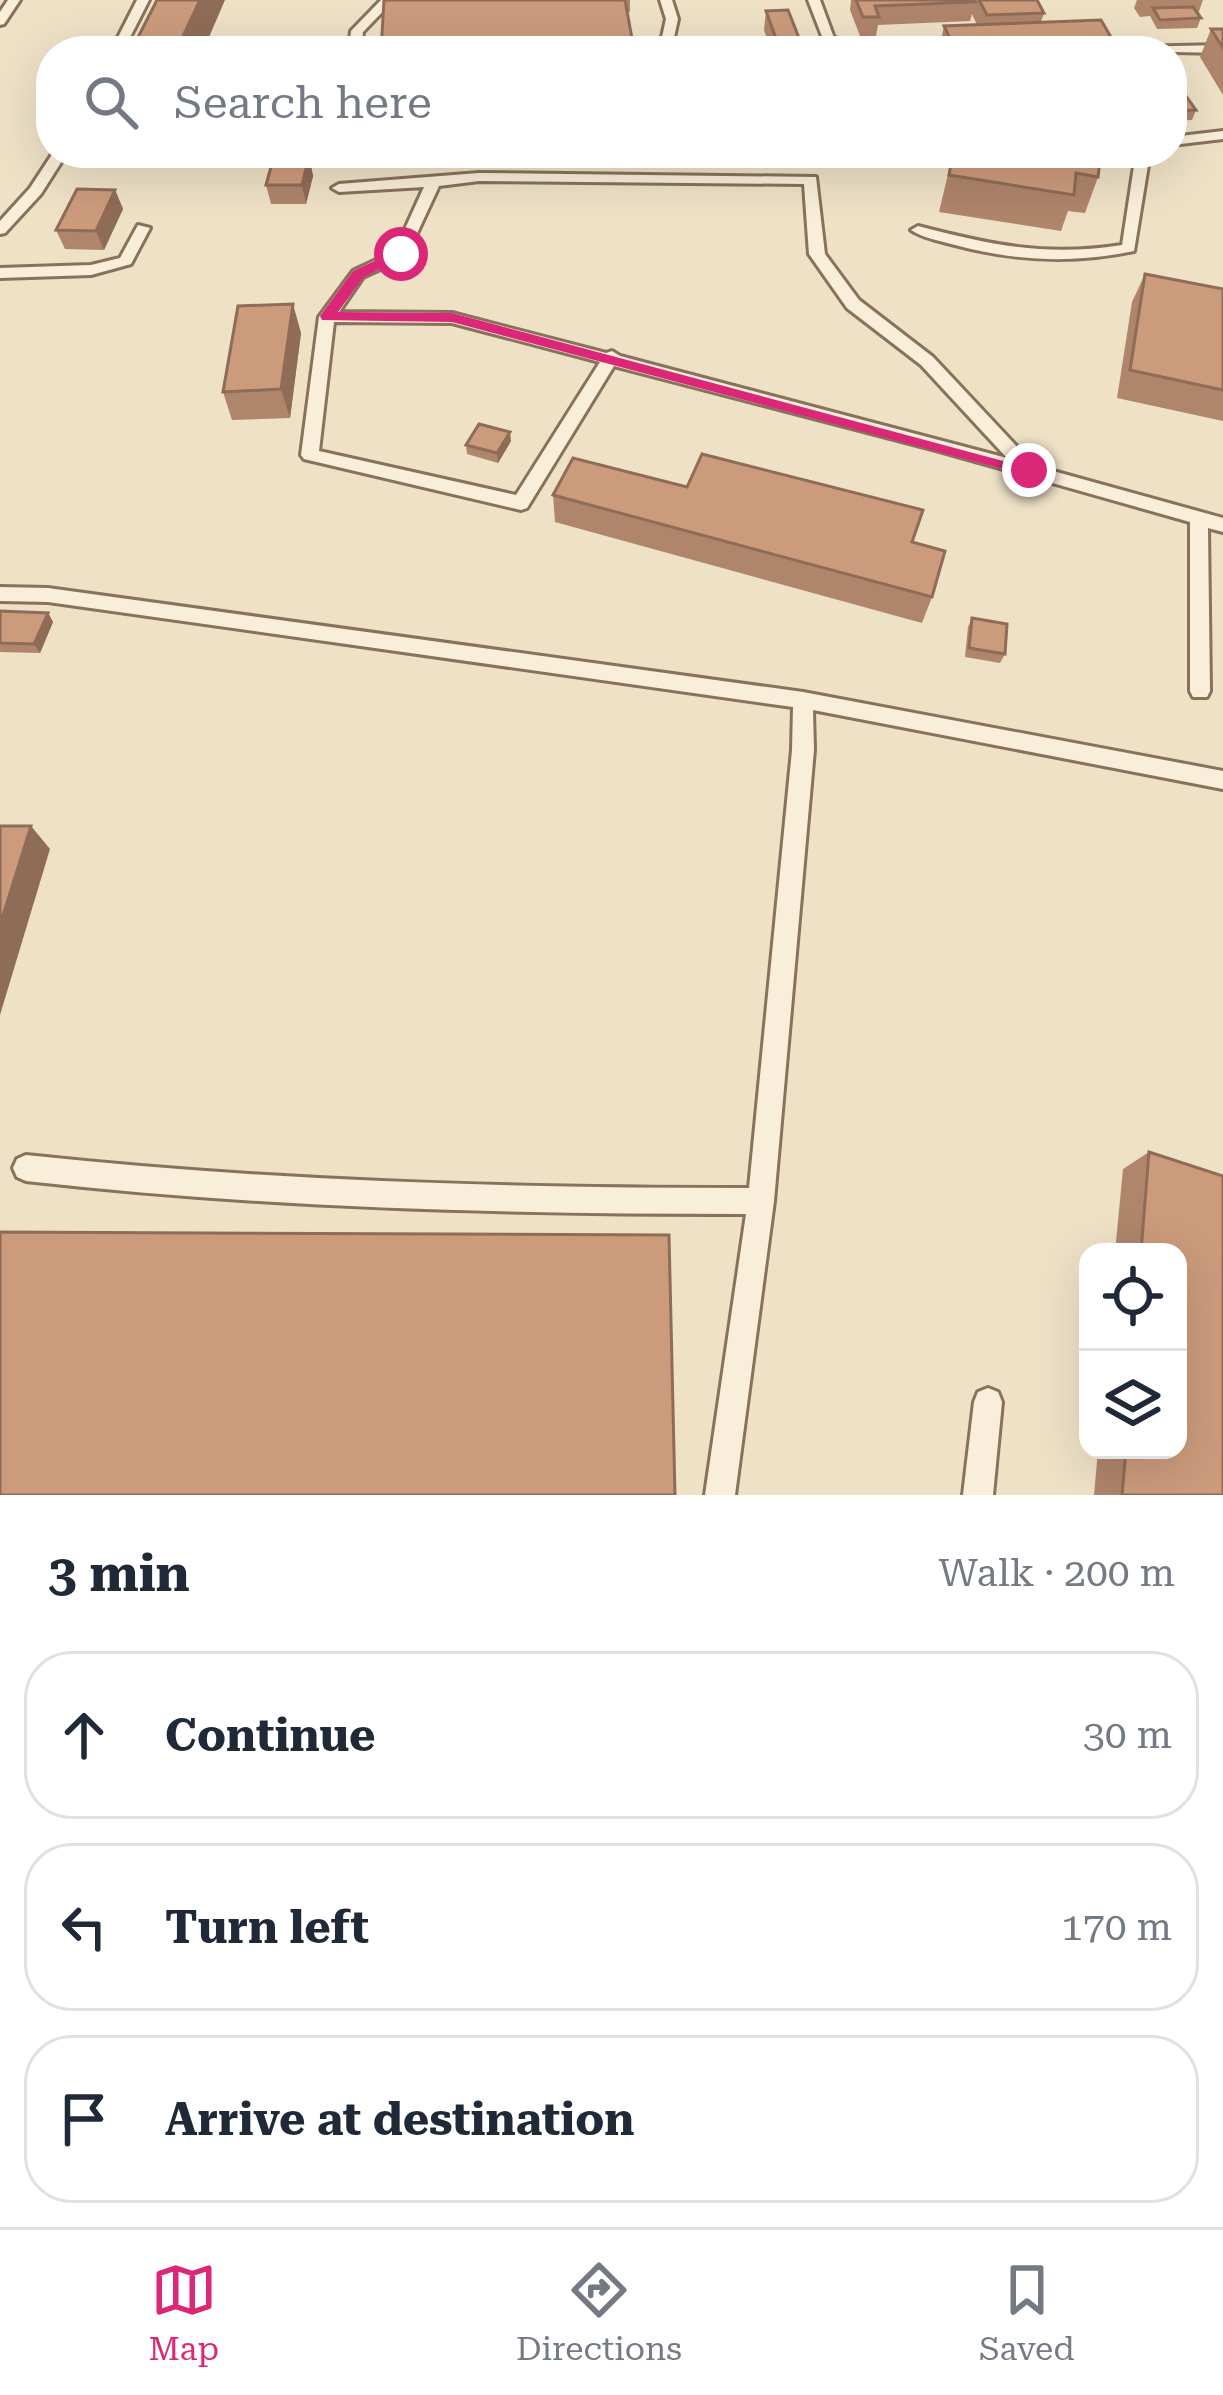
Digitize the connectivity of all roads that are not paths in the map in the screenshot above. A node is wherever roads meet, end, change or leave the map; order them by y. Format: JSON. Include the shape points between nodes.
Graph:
{"nodes":[{"id":1,"x":14,"y":0,"type":"edge"},
{"id":2,"x":142,"y":0,"type":"edge"},
{"id":3,"x":388,"y":0,"type":"edge"},
{"id":4,"x":666,"y":0,"type":"edge"},
{"id":5,"x":814,"y":0,"type":"edge"},
{"id":6,"x":0,"y":21,"type":"edge"},
{"id":7,"x":124,"y":36,"type":"edge"},
{"id":8,"x":356,"y":36,"type":"edge"},
{"id":9,"x":668,"y":36,"type":"edge"},
{"id":10,"x":827,"y":36,"type":"edge"},
{"id":11,"x":1187,"y":49,"type":"edge"},
{"id":12,"x":1223,"y":49,"type":"edge"},
{"id":13,"x":1223,"y":135,"type":"edge"},
{"id":14,"x":1187,"y":139,"type":"edge"},
{"id":15,"x":50,"y":168,"type":"edge"},
{"id":16,"x":1141,"y":168,"type":"edge"},
{"id":17,"x":433,"y":182,"type":"junction"},
{"id":18,"x":338,"y":188,"type":"dead end"},
{"id":19,"x":143,"y":228,"type":"dead end"},
{"id":20,"x":0,"y":230,"type":"edge"},
{"id":21,"x":918,"y":230,"type":"dead end"},
{"id":22,"x":0,"y":273,"type":"edge"},
{"id":23,"x":327,"y":316,"type":"junction"},
{"id":24,"x":612,"y":356,"type":"junction"},
{"id":25,"x":1029,"y":470,"type":"junction"},
{"id":26,"x":1199,"y":519,"type":"junction"},
{"id":27,"x":1223,"y":526,"type":"edge"},
{"id":28,"x":0,"y":594,"type":"edge"},
{"id":29,"x":1200,"y":691,"type":"dead end"},
{"id":30,"x":803,"y":700,"type":"junction"},
{"id":31,"x":1223,"y":781,"type":"edge"},
{"id":32,"x":26,"y":1168,"type":"dead end"},
{"id":33,"x":761,"y":1201,"type":"junction"},
{"id":34,"x":988,"y":1402,"type":"dead end"},
{"id":35,"x":720,"y":1495,"type":"edge"},
{"id":36,"x":978,"y":1495,"type":"edge"}],
"edges":[{"from":1,"to":6,"type":"lane"},
{"from":2,"to":7,"type":"lane"},
{"from":3,"to":8,"type":"lane"},
{"from":4,"to":9,"type":"lane"},
{"from":5,"to":10,"type":"lane"},
{"from":11,"to":12,"type":"lane"},
{"from":13,"to":14,"type":"lane"},
{"from":15,"to":20,"type":"lane"},
{"from":16,"to":21,"type":"lane","via":[[1129,248],[1066,260],[990,252]]},
{"from":17,"to":18,"type":"lane"},
{"from":17,"to":23,"type":"lane","via":[[401,254],[358,274]]},
{"from":17,"to":25,"type":"lane","via":[[811,180],[817,254],[853,304],[927,361]]},
{"from":19,"to":22,"type":"lane","via":[[126,262]]},
{"from":23,"to":24,"type":"lane","via":[[452,317]]},
{"from":23,"to":24,"type":"lane","via":[[310,455],[520,502]]},
{"from":24,"to":25,"type":"lane"},
{"from":25,"to":26,"type":"lane"},
{"from":26,"to":27,"type":"lane"},
{"from":26,"to":29,"type":"lane"},
{"from":28,"to":30,"type":"lane"},
{"from":30,"to":31,"type":"lane"},
{"from":30,"to":33,"type":"lane"},
{"from":32,"to":33,"type":"lane","via":[[173,1186]]},
{"from":33,"to":35,"type":"lane"},
{"from":34,"to":36,"type":"lane"}]}
